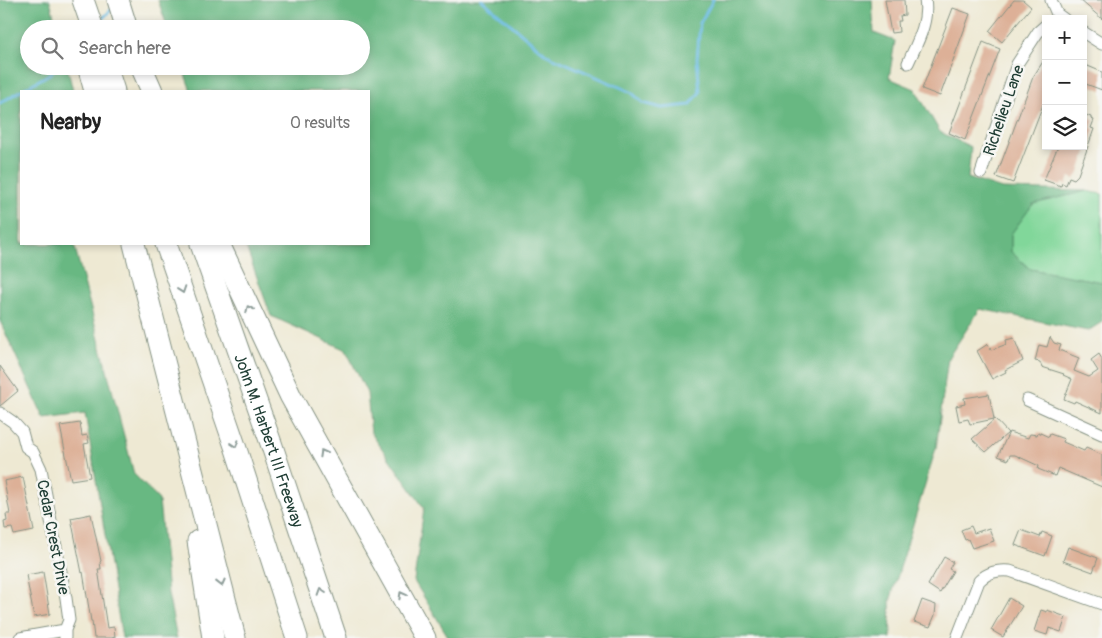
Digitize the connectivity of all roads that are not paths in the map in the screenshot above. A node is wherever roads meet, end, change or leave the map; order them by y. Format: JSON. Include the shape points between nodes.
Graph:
{"nodes":[{"id":1,"x":72,"y":0,"type":"edge"},
{"id":2,"x":83,"y":0,"type":"edge"},
{"id":3,"x":118,"y":0,"type":"edge"},
{"id":4,"x":925,"y":0,"type":"edge"},
{"id":5,"x":1051,"y":0,"type":"edge"},
{"id":6,"x":1057,"y":15,"type":"edge"},
{"id":7,"x":76,"y":20,"type":"edge"},
{"id":8,"x":90,"y":20,"type":"edge"},
{"id":9,"x":124,"y":20,"type":"edge"},
{"id":10,"x":1042,"y":28,"type":"edge"},
{"id":11,"x":1087,"y":35,"type":"edge"},
{"id":12,"x":1102,"y":44,"type":"edge"},
{"id":13,"x":908,"y":63,"type":"dead end"},
{"id":14,"x":95,"y":75,"type":"edge"},
{"id":15,"x":144,"y":75,"type":"edge"},
{"id":16,"x":113,"y":90,"type":"edge"},
{"id":17,"x":150,"y":90,"type":"edge"},
{"id":18,"x":981,"y":173,"type":"dead end"},
{"id":19,"x":134,"y":245,"type":"edge"},
{"id":20,"x":166,"y":245,"type":"edge"},
{"id":21,"x":201,"y":245,"type":"edge"},
{"id":22,"x":219,"y":245,"type":"edge"},
{"id":23,"x":162,"y":350,"type":"junction"},
{"id":24,"x":1027,"y":400,"type":"dead end"},
{"id":25,"x":0,"y":413,"type":"edge"},
{"id":26,"x":1102,"y":434,"type":"edge"},
{"id":27,"x":1102,"y":604,"type":"edge"},
{"id":28,"x":65,"y":634,"type":"edge"},
{"id":29,"x":20,"y":638,"type":"edge"},
{"id":30,"x":213,"y":638,"type":"edge"},
{"id":31,"x":235,"y":638,"type":"edge"},
{"id":32,"x":297,"y":638,"type":"edge"},
{"id":33,"x":336,"y":638,"type":"edge"},
{"id":34,"x":426,"y":638,"type":"edge"},
{"id":35,"x":957,"y":638,"type":"edge"}],
"edges":[{"from":1,"to":7,"type":"highway"},
{"from":2,"to":8,"type":"highway"},
{"from":3,"to":9,"type":"highway"},
{"from":4,"to":13,"type":"street","via":[[925,20]]},
{"from":5,"to":6,"type":"street"},
{"from":10,"to":18,"type":"street","name":"Richelieu Lane","via":[[1017,64]]},
{"from":11,"to":12,"type":"street"},
{"from":14,"to":16,"type":"highway"},
{"from":15,"to":17,"type":"highway"},
{"from":19,"to":23,"type":"highway"},
{"from":20,"to":32,"type":"highway","one_way":true,"via":[[236,446]]},
{"from":33,"to":21,"type":"highway","name":"John M. Harbert III Freeway","one_way":true},
{"from":34,"to":22,"type":"highway","one_way":true,"via":[[291,396]]},
{"from":23,"to":30,"type":"highway"},
{"from":23,"to":31,"type":"highway","one_way":true},
{"from":24,"to":26,"type":"street"},
{"from":25,"to":28,"type":"street","name":"Cedar Crest Drive","via":[[22,432],[26,447],[33,452],[41,469],[66,598],[69,620]]},
{"from":27,"to":35,"type":"street","via":[[1010,570],[997,570],[979,581]]},
{"from":28,"to":29,"type":"street","name":"Cedar Crest Drive"}]}
